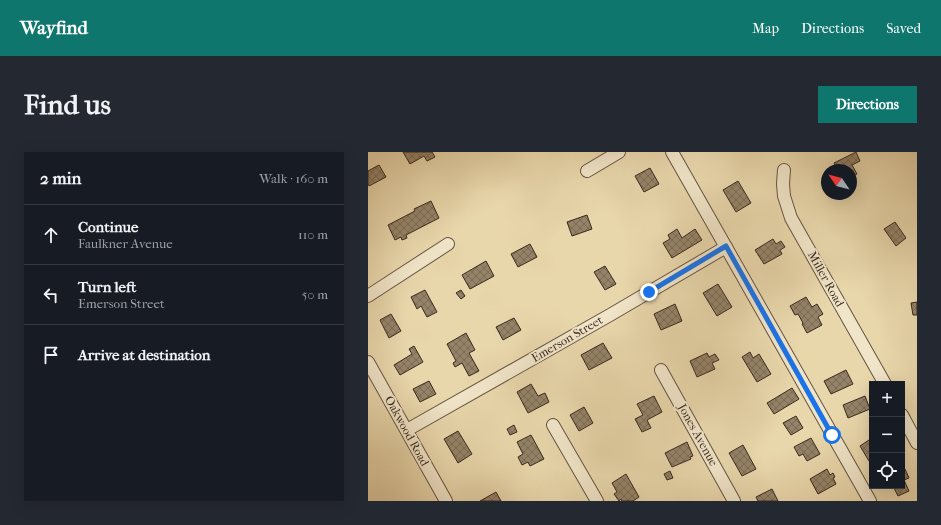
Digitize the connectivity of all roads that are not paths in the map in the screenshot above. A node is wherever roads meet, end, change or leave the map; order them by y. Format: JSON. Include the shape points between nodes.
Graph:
{"nodes":[{"id":1,"x":619,"y":152,"type":"edge"},
{"id":2,"x":672,"y":152,"type":"edge"},
{"id":3,"x":784,"y":170,"type":"dead end"},
{"id":4,"x":587,"y":171,"type":"dead end"},
{"id":5,"x":448,"y":244,"type":"dead end"},
{"id":6,"x":726,"y":246,"type":"junction"},
{"id":7,"x":368,"y":296,"type":"edge"},
{"id":8,"x":368,"y":362,"type":"edge"},
{"id":9,"x":661,"y":370,"type":"dead end"},
{"id":10,"x":883,"y":381,"type":"edge"},
{"id":11,"x":903,"y":417,"type":"edge"},
{"id":12,"x":553,"y":425,"type":"dead end"},
{"id":13,"x":407,"y":430,"type":"junction"},
{"id":14,"x":917,"y":443,"type":"edge"},
{"id":15,"x":446,"y":501,"type":"edge"},
{"id":16,"x":597,"y":501,"type":"edge"},
{"id":17,"x":734,"y":501,"type":"edge"},
{"id":18,"x":870,"y":501,"type":"edge"}],
"edges":[{"from":1,"to":4,"type":"street"},
{"from":2,"to":6,"type":"street"},
{"from":3,"to":10,"type":"street","name":"Miller Road","via":[[784,196],[791,218]]},
{"from":5,"to":7,"type":"street"},
{"from":6,"to":13,"type":"street","name":"Emerson Street"},
{"from":6,"to":18,"type":"street"},
{"from":8,"to":13,"type":"street","name":"Oakwood Road"},
{"from":9,"to":17,"type":"street","name":"Jones Avenue"},
{"from":11,"to":14,"type":"street"},
{"from":12,"to":16,"type":"street"},
{"from":13,"to":15,"type":"street","name":"Oakwood Road"}]}
